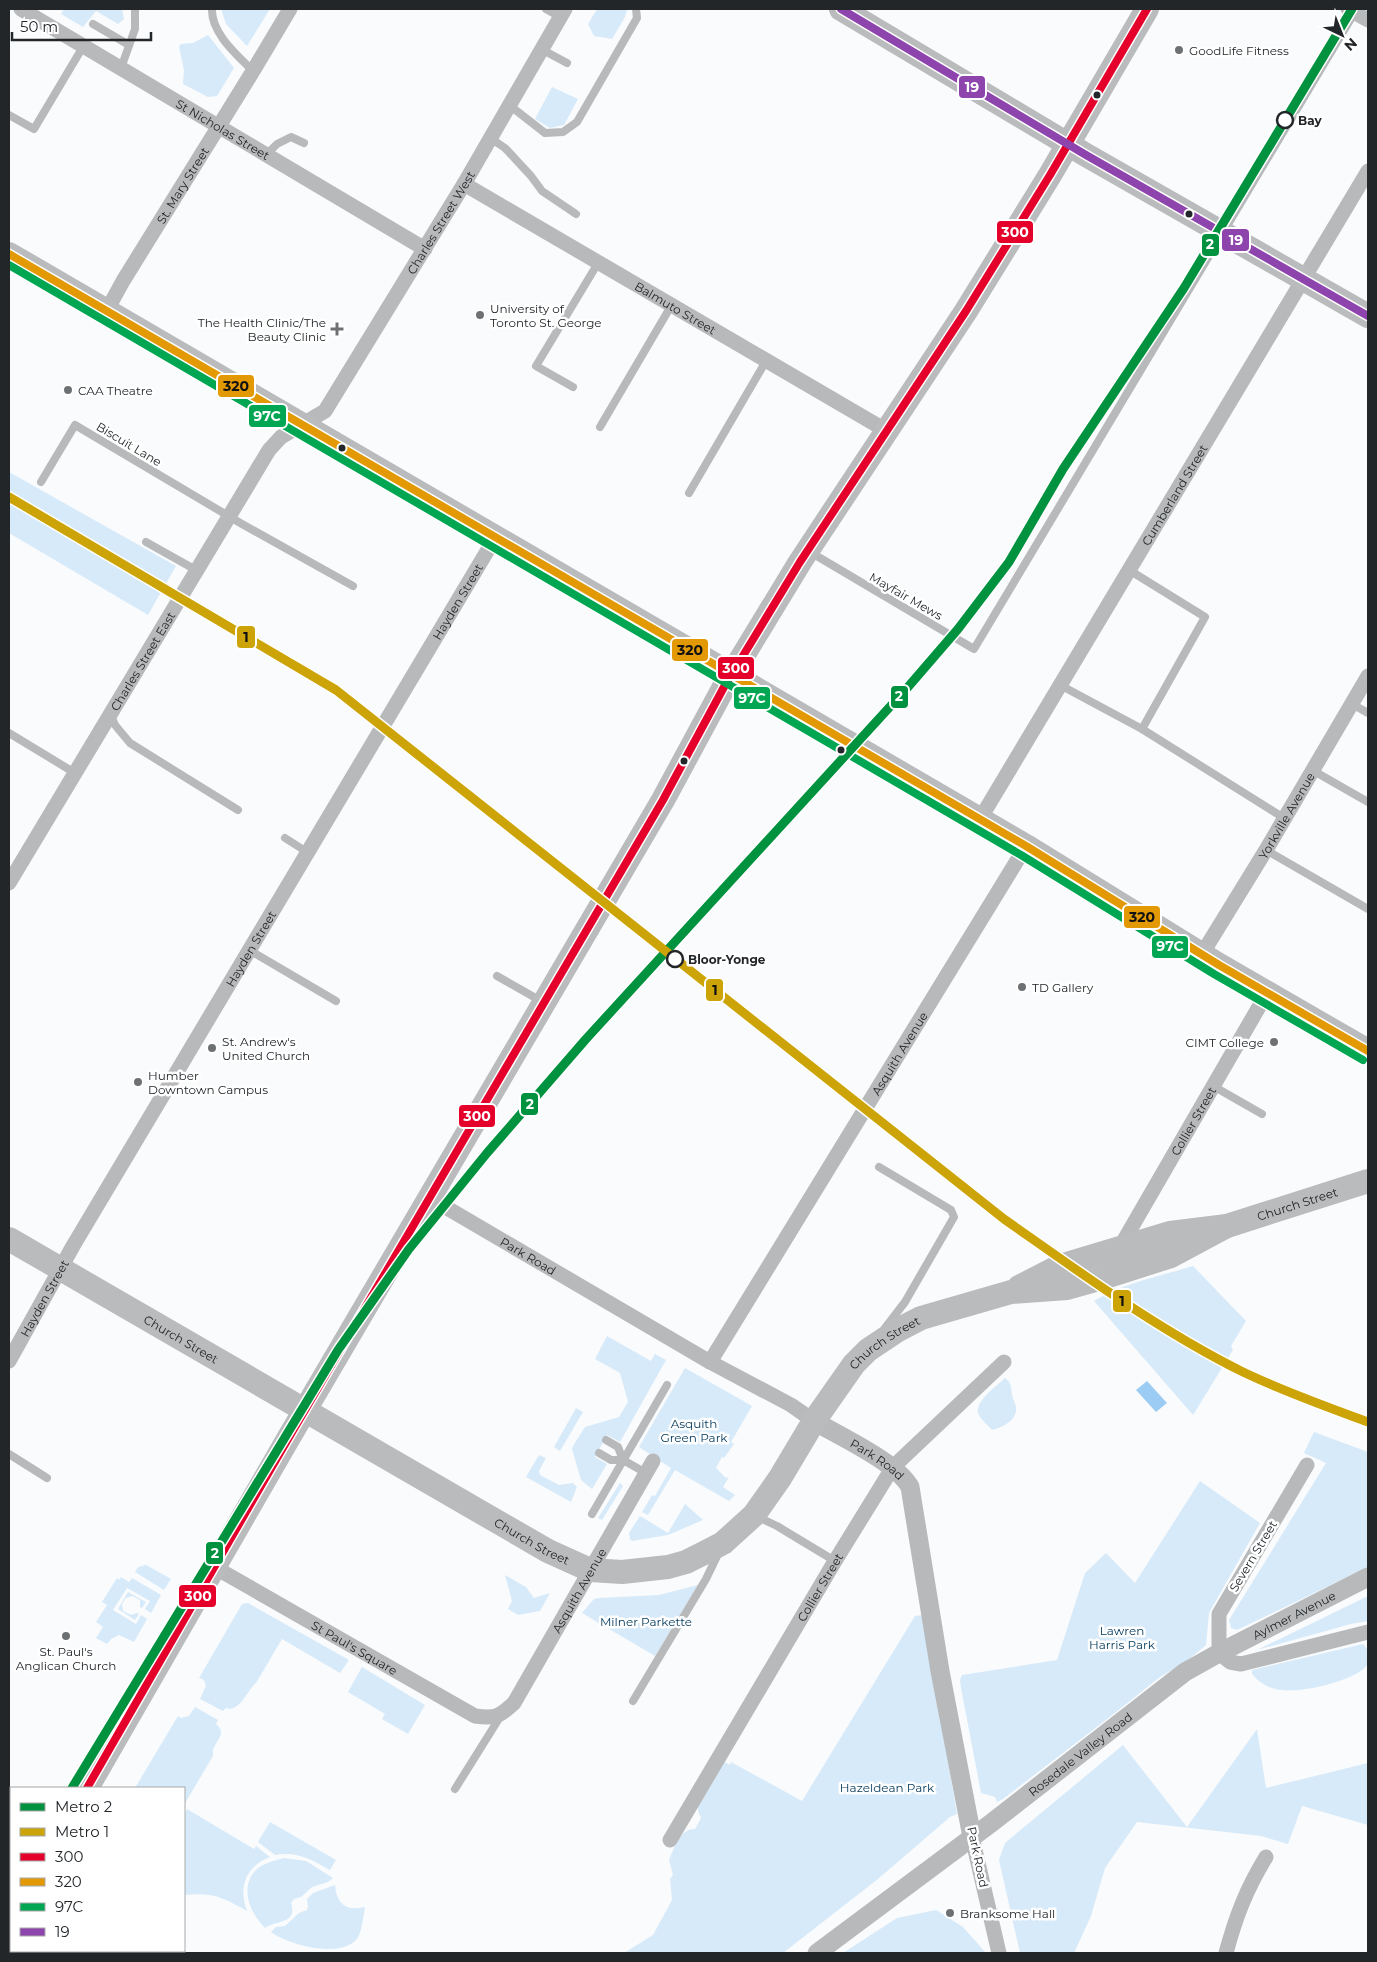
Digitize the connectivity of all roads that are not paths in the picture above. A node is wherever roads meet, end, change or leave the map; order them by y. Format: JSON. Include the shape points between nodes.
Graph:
{"nodes":[{"id":1,"x":21,"y":9,"type":"edge"},
{"id":2,"x":52,"y":9,"type":"edge"},
{"id":3,"x":135,"y":9,"type":"edge"},
{"id":4,"x":212,"y":9,"type":"edge"},
{"id":5,"x":290,"y":9,"type":"edge"},
{"id":6,"x":546,"y":9,"type":"edge"},
{"id":7,"x":636,"y":9,"type":"edge"},
{"id":8,"x":841,"y":9,"type":"edge"},
{"id":9,"x":1147,"y":9,"type":"edge"},
{"id":10,"x":562,"y":13,"type":"edge"},
{"id":11,"x":1357,"y":13,"type":"edge"},
{"id":12,"x":43,"y":22,"type":"junction"},
{"id":13,"x":92,"y":24,"type":"dead end"},
{"id":14,"x":129,"y":45,"type":"junction"},
{"id":15,"x":84,"y":46,"type":"junction"},
{"id":16,"x":541,"y":49,"type":"junction"},
{"id":17,"x":567,"y":63,"type":"dead end"},
{"id":18,"x":121,"y":68,"type":"junction"},
{"id":19,"x":254,"y":71,"type":"junction"},
{"id":20,"x":508,"y":105,"type":"junction"},
{"id":21,"x":9,"y":115,"type":"edge"},
{"id":22,"x":218,"y":126,"type":"junction"},
{"id":23,"x":490,"y":137,"type":"junction"},
{"id":24,"x":304,"y":143,"type":"dead end"},
{"id":25,"x":1068,"y":145,"type":"junction"},
{"id":26,"x":266,"y":155,"type":"junction"},
{"id":27,"x":1368,"y":171,"type":"edge"},
{"id":28,"x":464,"y":184,"type":"junction"},
{"id":29,"x":576,"y":214,"type":"dead end"},
{"id":30,"x":1224,"y":233,"type":"junction"},
{"id":31,"x":425,"y":249,"type":"junction"},
{"id":32,"x":9,"y":254,"type":"edge"},
{"id":33,"x":598,"y":263,"type":"junction"},
{"id":34,"x":1304,"y":278,"type":"junction"},
{"id":35,"x":671,"y":306,"type":"junction"},
{"id":36,"x":106,"y":312,"type":"junction"},
{"id":37,"x":1368,"y":316,"type":"edge"},
{"id":38,"x":766,"y":361,"type":"junction"},
{"id":39,"x":573,"y":387,"type":"dead end"},
{"id":40,"x":303,"y":424,"type":"junction"},
{"id":41,"x":600,"y":427,"type":"dead end"},
{"id":42,"x":888,"y":431,"type":"junction"},
{"id":43,"x":42,"y":482,"type":"dead end"},
{"id":44,"x":689,"y":493,"type":"dead end"},
{"id":45,"x":229,"y":516,"type":"junction"},
{"id":46,"x":495,"y":538,"type":"junction"},
{"id":47,"x":146,"y":542,"type":"dead end"},
{"id":48,"x":808,"y":551,"type":"junction"},
{"id":49,"x":196,"y":570,"type":"junction"},
{"id":50,"x":1129,"y":570,"type":"junction"},
{"id":51,"x":353,"y":586,"type":"dead end"},
{"id":52,"x":731,"y":675,"type":"junction"},
{"id":53,"x":1368,"y":676,"type":"edge"},
{"id":54,"x":1060,"y":684,"type":"junction"},
{"id":55,"x":1352,"y":704,"type":"junction"},
{"id":56,"x":1368,"y":713,"type":"edge"},
{"id":57,"x":110,"y":714,"type":"junction"},
{"id":58,"x":1142,"y":729,"type":"junction"},
{"id":59,"x":9,"y":734,"type":"edge"},
{"id":60,"x":1312,"y":770,"type":"junction"},
{"id":61,"x":75,"y":773,"type":"junction"},
{"id":62,"x":1368,"y":802,"type":"edge"},
{"id":63,"x":238,"y":810,"type":"dead end"},
{"id":64,"x":1284,"y":818,"type":"junction"},
{"id":65,"x":980,"y":819,"type":"junction"},
{"id":66,"x":285,"y":838,"type":"dead end"},
{"id":67,"x":1026,"y":846,"type":"junction"},
{"id":68,"x":1266,"y":850,"type":"junction"},
{"id":69,"x":308,"y":852,"type":"junction"},
{"id":70,"x":9,"y":883,"type":"edge"},
{"id":71,"x":1368,"y":908,"type":"edge"},
{"id":72,"x":249,"y":950,"type":"junction"},
{"id":73,"x":1202,"y":954,"type":"junction"},
{"id":74,"x":497,"y":976,"type":"dead end"},
{"id":75,"x":1267,"y":993,"type":"junction"},
{"id":76,"x":336,"y":1001,"type":"dead end"},
{"id":77,"x":544,"y":1003,"type":"junction"},
{"id":78,"x":1368,"y":1051,"type":"edge"},
{"id":79,"x":1213,"y":1086,"type":"junction"},
{"id":80,"x":1262,"y":1114,"type":"dead end"},
{"id":81,"x":879,"y":1168,"type":"dead end"},
{"id":82,"x":1368,"y":1181,"type":"edge"},
{"id":83,"x":430,"y":1198,"type":"junction"},
{"id":84,"x":1227,"y":1226,"type":"junction"},
{"id":85,"x":9,"y":1239,"type":"edge"},
{"id":86,"x":1119,"y":1249,"type":"junction"},
{"id":87,"x":61,"y":1270,"type":"junction"},
{"id":88,"x":1011,"y":1292,"type":"junction"},
{"id":89,"x":868,"y":1350,"type":"junction"},
{"id":90,"x":9,"y":1360,"type":"edge"},
{"id":91,"x":710,"y":1362,"type":"junction"},
{"id":92,"x":1004,"y":1362,"type":"dead end"},
{"id":93,"x":667,"y":1385,"type":"dead end"},
{"id":94,"x":305,"y":1410,"type":"junction"},
{"id":95,"x":814,"y":1421,"type":"junction"},
{"id":96,"x":606,"y":1440,"type":"dead end"},
{"id":97,"x":599,"y":1453,"type":"dead end"},
{"id":98,"x":9,"y":1454,"type":"edge"},
{"id":99,"x":623,"y":1460,"type":"junction"},
{"id":100,"x":1307,"y":1465,"type":"dead end"},
{"id":101,"x":649,"y":1467,"type":"joint"},
{"id":102,"x":893,"y":1467,"type":"junction"},
{"id":103,"x":47,"y":1478,"type":"dead end"},
{"id":104,"x":592,"y":1514,"type":"dead end"},
{"id":105,"x":754,"y":1515,"type":"junction"},
{"id":106,"x":723,"y":1543,"type":"junction"},
{"id":107,"x":835,"y":1560,"type":"junction"},
{"id":108,"x":214,"y":1567,"type":"junction"},
{"id":109,"x":590,"y":1570,"type":"junction"},
{"id":110,"x":1368,"y":1577,"type":"edge"},
{"id":111,"x":1368,"y":1632,"type":"edge"},
{"id":112,"x":1219,"y":1653,"type":"junction"},
{"id":113,"x":633,"y":1700,"type":"dead end"},
{"id":114,"x":500,"y":1716,"type":"junction"},
{"id":115,"x":88,"y":1787,"type":"edge"},
{"id":116,"x":455,"y":1789,"type":"dead end"},
{"id":117,"x":972,"y":1837,"type":"junction"},
{"id":118,"x":670,"y":1840,"type":"dead end"},
{"id":119,"x":1266,"y":1857,"type":"dead end"},
{"id":120,"x":817,"y":1953,"type":"edge"},
{"id":121,"x":999,"y":1953,"type":"edge"},
{"id":122,"x":1226,"y":1953,"type":"edge"}],
"edges":[{"from":1,"to":12,"type":"street","name":"St Nicholas Street"},
{"from":2,"to":12,"type":"street"},
{"from":3,"to":14,"type":"lane"},
{"from":4,"to":19,"type":"lane","via":[[223,40]]},
{"from":5,"to":19,"type":"street","name":"St. Mary Street"},
{"from":6,"to":10,"type":"lane"},
{"from":7,"to":20,"type":"lane","via":[[637,18],[577,122],[563,132],[545,133]]},
{"from":8,"to":25,"type":"main road"},
{"from":9,"to":25,"type":"main road"},
{"from":10,"to":16,"type":"street","name":"Charles Street West"},
{"from":11,"to":30,"type":"lane","name":"Mayfair Mews"},
{"from":12,"to":15,"type":"street","name":"St Nicholas Street"},
{"from":13,"to":14,"type":"lane"},
{"from":14,"to":18,"type":"lane"},
{"from":15,"to":18,"type":"street","name":"St Nicholas Street"},
{"from":15,"to":21,"type":"lane","via":[[34,129]]},
{"from":16,"to":17,"type":"lane"},
{"from":16,"to":20,"type":"street","name":"Charles Street West"},
{"from":18,"to":22,"type":"street","name":"St Nicholas Street"},
{"from":19,"to":22,"type":"street","name":"St. Mary Street"},
{"from":20,"to":23,"type":"street","name":"Charles Street West"},
{"from":22,"to":26,"type":"street","name":"St Nicholas Street"},
{"from":22,"to":36,"type":"street","name":"St. Mary Street"},
{"from":23,"to":28,"type":"street","name":"Charles Street West"},
{"from":23,"to":29,"type":"lane","via":[[542,191]]},
{"from":24,"to":26,"type":"lane","via":[[291,137]]},
{"from":25,"to":30,"type":"main road"},
{"from":25,"to":42,"type":"main road"},
{"from":26,"to":31,"type":"street","name":"St Nicholas Street"},
{"from":27,"to":34,"type":"street","name":"Cumberland Street"},
{"from":28,"to":31,"type":"street","name":"Charles Street West"},
{"from":28,"to":33,"type":"street","name":"Balmuto Street"},
{"from":30,"to":34,"type":"main road"},
{"from":30,"to":48,"type":"lane","name":"Mayfair Mews","via":[[974,649]]},
{"from":31,"to":40,"type":"street","name":"Charles Street West","via":[[325,411]]},
{"from":32,"to":36,"type":"main road"},
{"from":33,"to":35,"type":"street","name":"Balmuto Street"},
{"from":33,"to":39,"type":"lane","via":[[536,366]]},
{"from":34,"to":37,"type":"main road"},
{"from":34,"to":50,"type":"street","name":"Cumberland Street"},
{"from":35,"to":38,"type":"street","name":"Balmuto Street"},
{"from":35,"to":41,"type":"lane"},
{"from":36,"to":40,"type":"main road"},
{"from":38,"to":42,"type":"street","name":"Balmuto Street"},
{"from":38,"to":44,"type":"lane"},
{"from":40,"to":45,"type":"street","name":"Charles Street East","via":[[280,437],[269,450]]},
{"from":40,"to":46,"type":"main road"},
{"from":42,"to":48,"type":"main road"},
{"from":43,"to":45,"type":"lane","name":"Biscuit Lane","via":[[75,425]]},
{"from":45,"to":49,"type":"street","name":"Charles Street East"},
{"from":45,"to":51,"type":"lane"},
{"from":46,"to":52,"type":"main road"},
{"from":46,"to":69,"type":"street","name":"Hayden Street"},
{"from":47,"to":49,"type":"lane"},
{"from":48,"to":52,"type":"main road"},
{"from":49,"to":57,"type":"street","name":"Charles Street East"},
{"from":50,"to":54,"type":"street","name":"Cumberland Street"},
{"from":50,"to":58,"type":"lane","via":[[1205,617]]},
{"from":52,"to":65,"type":"main road"},
{"from":52,"to":77,"type":"main road","via":[[663,800]]},
{"from":53,"to":55,"type":"street","name":"Yorkville Avenue"},
{"from":54,"to":58,"type":"lane"},
{"from":54,"to":65,"type":"street","name":"Cumberland Street"},
{"from":55,"to":56,"type":"lane"},
{"from":55,"to":60,"type":"street","name":"Yorkville Avenue"},
{"from":57,"to":61,"type":"street","name":"Charles Street East"},
{"from":57,"to":63,"type":"lane","via":[[130,743]]},
{"from":58,"to":64,"type":"lane"},
{"from":59,"to":61,"type":"lane"},
{"from":60,"to":62,"type":"lane"},
{"from":60,"to":64,"type":"street","name":"Yorkville Avenue"},
{"from":61,"to":70,"type":"street","name":"Charles Street East"},
{"from":64,"to":68,"type":"street","name":"Yorkville Avenue"},
{"from":65,"to":67,"type":"main road"},
{"from":66,"to":69,"type":"lane"},
{"from":67,"to":73,"type":"main road"},
{"from":67,"to":91,"type":"street","name":"Asquith Avenue"},
{"from":68,"to":71,"type":"lane"},
{"from":68,"to":73,"type":"street","name":"Yorkville Avenue"},
{"from":69,"to":72,"type":"street","name":"Hayden Street"},
{"from":72,"to":76,"type":"lane"},
{"from":72,"to":87,"type":"street","name":"Hayden Street"},
{"from":73,"to":75,"type":"main road"},
{"from":74,"to":77,"type":"lane"},
{"from":75,"to":78,"type":"main road"},
{"from":75,"to":79,"type":"street","name":"Collier Street"},
{"from":77,"to":83,"type":"main road"},
{"from":79,"to":80,"type":"lane"},
{"from":79,"to":86,"type":"street","name":"Collier Street"},
{"from":81,"to":89,"type":"lane","via":[[952,1210],[954,1217],[905,1302]]},
{"from":82,"to":84,"type":"main road","name":"Church Street"},
{"from":83,"to":91,"type":"street","name":"Park Road"},
{"from":83,"to":94,"type":"main road"},
{"from":84,"to":86,"type":"main road","name":"Church Street","via":[[1170,1234]]},
{"from":84,"to":88,"type":"main road","name":"Church Street","via":[[1171,1256],[1099,1279],[1067,1288]]},
{"from":85,"to":87,"type":"main road","name":"Church Street"},
{"from":86,"to":88,"type":"main road","name":"Church Street","via":[[1060,1266]]},
{"from":87,"to":90,"type":"street","name":"Hayden Street"},
{"from":87,"to":94,"type":"main road","name":"Church Street"},
{"from":88,"to":89,"type":"main road","name":"Church Street","via":[[921,1318]]},
{"from":89,"to":95,"type":"main road","name":"Church Street","via":[[854,1364]]},
{"from":91,"to":95,"type":"street","name":"Park Road","via":[[791,1405]]},
{"from":92,"to":102,"type":"street","name":"Collier Street"},
{"from":93,"to":99,"type":"lane"},
{"from":94,"to":108,"type":"main road"},
{"from":94,"to":109,"type":"main road","name":"Church Street","via":[[548,1551]]},
{"from":95,"to":102,"type":"street","name":"Park Road"},
{"from":95,"to":105,"type":"main road","name":"Church Street"},
{"from":96,"to":99,"type":"lane","via":[[618,1446]]},
{"from":97,"to":99,"type":"lane","via":[[611,1460]]},
{"from":98,"to":103,"type":"lane"},
{"from":99,"to":101,"type":"lane"},
{"from":99,"to":104,"type":"lane"},
{"from":100,"to":112,"type":"street","name":"Severn Street","via":[[1219,1614]]},
{"from":101,"to":109,"type":"street","name":"Asquith Avenue"},
{"from":102,"to":107,"type":"street","name":"Collier Street"},
{"from":102,"to":117,"type":"street","name":"Park Road","via":[[905,1479],[912,1496],[940,1670]]},
{"from":105,"to":106,"type":"main road","name":"Church Street"},
{"from":105,"to":107,"type":"lane"},
{"from":106,"to":109,"type":"main road","name":"Church Street","via":[[686,1562],[668,1567],[622,1572]]},
{"from":106,"to":113,"type":"lane","via":[[706,1579]]},
{"from":107,"to":118,"type":"street","name":"Collier Street"},
{"from":108,"to":114,"type":"street","name":"St Paul's Square","via":[[475,1716]]},
{"from":108,"to":115,"type":"main road"},
{"from":109,"to":114,"type":"street","name":"Asquith Avenue","via":[[514,1704]]},
{"from":110,"to":112,"type":"street","name":"Aylmer Avenue"},
{"from":111,"to":112,"type":"street","via":[[1241,1664],[1230,1662]]},
{"from":112,"to":117,"type":"street","name":"Rosedale Valley Road","via":[[1185,1672]]},
{"from":114,"to":116,"type":"lane"},
{"from":117,"to":120,"type":"street","name":"Rosedale Valley Road"},
{"from":117,"to":121,"type":"street","name":"Park Road"},
{"from":119,"to":122,"type":"street","via":[[1237,1913]]}]}
